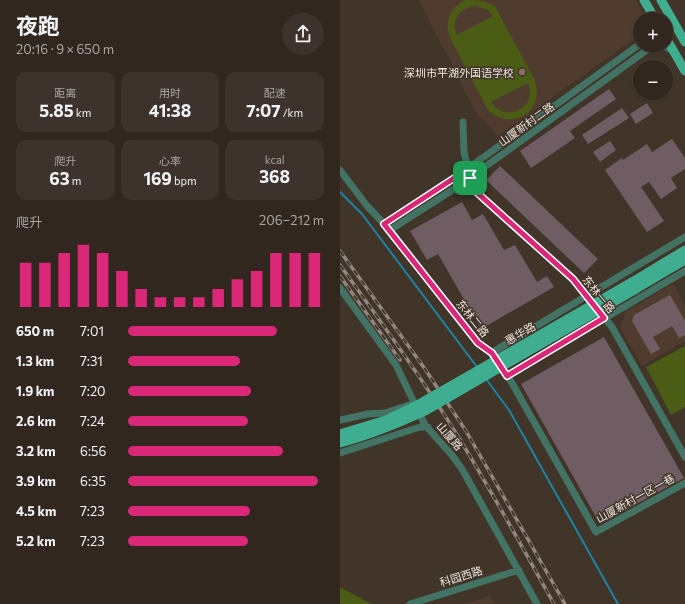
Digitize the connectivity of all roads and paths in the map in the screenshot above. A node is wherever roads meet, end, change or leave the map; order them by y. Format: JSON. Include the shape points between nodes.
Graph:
{"nodes":[{"id":1,"x":644,"y":0,"type":"edge"},
{"id":2,"x":661,"y":0,"type":"edge"},
{"id":3,"x":651,"y":12,"type":"edge"},
{"id":4,"x":685,"y":42,"type":"edge"},
{"id":5,"x":633,"y":49,"type":"edge"},
{"id":6,"x":674,"y":52,"type":"joint"},
{"id":7,"x":685,"y":71,"type":"edge"},
{"id":8,"x":463,"y":122,"type":"dead end"},
{"id":9,"x":468,"y":169,"type":"junction"},
{"id":10,"x":340,"y":170,"type":"edge"},
{"id":11,"x":470,"y":178,"type":"junction"},
{"id":12,"x":384,"y":224,"type":"junction"},
{"id":13,"x":390,"y":230,"type":"junction"},
{"id":14,"x":685,"y":237,"type":"edge"},
{"id":15,"x":685,"y":250,"type":"edge"},
{"id":16,"x":685,"y":260,"type":"edge"},
{"id":17,"x":685,"y":271,"type":"edge"},
{"id":18,"x":634,"y":286,"type":"junction"},
{"id":19,"x":340,"y":288,"type":"edge"},
{"id":20,"x":586,"y":296,"type":"junction"},
{"id":21,"x":604,"y":318,"type":"junction"},
{"id":22,"x":492,"y":353,"type":"junction"},
{"id":23,"x":507,"y":376,"type":"junction"},
{"id":24,"x":415,"y":404,"type":"junction"},
{"id":25,"x":340,"y":420,"type":"edge"},
{"id":26,"x":428,"y":427,"type":"junction"},
{"id":27,"x":340,"y":434,"type":"edge"},
{"id":28,"x":340,"y":443,"type":"edge"},
{"id":29,"x":340,"y":453,"type":"edge"},
{"id":30,"x":685,"y":457,"type":"edge"},
{"id":31,"x":685,"y":482,"type":"edge"},
{"id":32,"x":596,"y":532,"type":"joint"},
{"id":33,"x":519,"y":570,"type":"junction"},
{"id":34,"x":410,"y":604,"type":"edge"},
{"id":35,"x":537,"y":604,"type":"edge"}],
"edges":[{"from":1,"to":3,"type":"main road"},
{"from":2,"to":4,"type":"main road"},
{"from":5,"to":9,"type":"street","name":"山厦新村二路"},
{"from":6,"to":7,"type":"main road"},
{"from":6,"to":11,"type":"street","name":"山厦新村二路","via":[[665,46],[651,47]]},
{"from":8,"to":9,"type":"street","name":"东林一路","via":[[464,152]]},
{"from":9,"to":11,"type":"street","name":"东林一路"},
{"from":9,"to":12,"type":"street","name":"山厦新村二路"},
{"from":10,"to":12,"type":"street","name":"东林二路"},
{"from":11,"to":13,"type":"street","name":"山厦新村二路"},
{"from":11,"to":20,"type":"street","name":"东林一路","via":[[473,189],[573,279]]},
{"from":12,"to":13,"type":"street","name":"东林二路"},
{"from":13,"to":22,"type":"street","name":"东林二路","via":[[478,343]]},
{"from":14,"to":20,"type":"street"},
{"from":15,"to":18,"type":"main road","name":"惠华路"},
{"from":16,"to":18,"type":"main road","name":"惠华路"},
{"from":17,"to":21,"type":"street"},
{"from":18,"to":27,"type":"main road","name":"惠华路","bridge":true,"via":[[421,403],[386,420]]},
{"from":18,"to":28,"type":"main road","name":"惠华路","bridge":true,"via":[[425,411],[389,427]]},
{"from":19,"to":24,"type":"street","name":"山厦路","via":[[396,365]]},
{"from":20,"to":21,"type":"street","name":"东林一路"},
{"from":20,"to":22,"type":"street"},
{"from":21,"to":23,"type":"street"},
{"from":21,"to":30,"type":"street","name":"东林一路","via":[[612,327]]},
{"from":22,"to":23,"type":"street","name":"东林二路"},
{"from":23,"to":32,"type":"street","name":"东林二路"},
{"from":24,"to":25,"type":"street","via":[[385,413]]},
{"from":24,"to":26,"type":"street","name":"山厦路"},
{"from":26,"to":29,"type":"street","via":[[420,427]]},
{"from":26,"to":33,"type":"street","name":"山厦路","via":[[462,468]]},
{"from":31,"to":32,"type":"street","name":"山厦新村一区一巷"},
{"from":33,"to":34,"type":"street","name":"科园西路"},
{"from":33,"to":35,"type":"street","name":"山厦路"}]}
